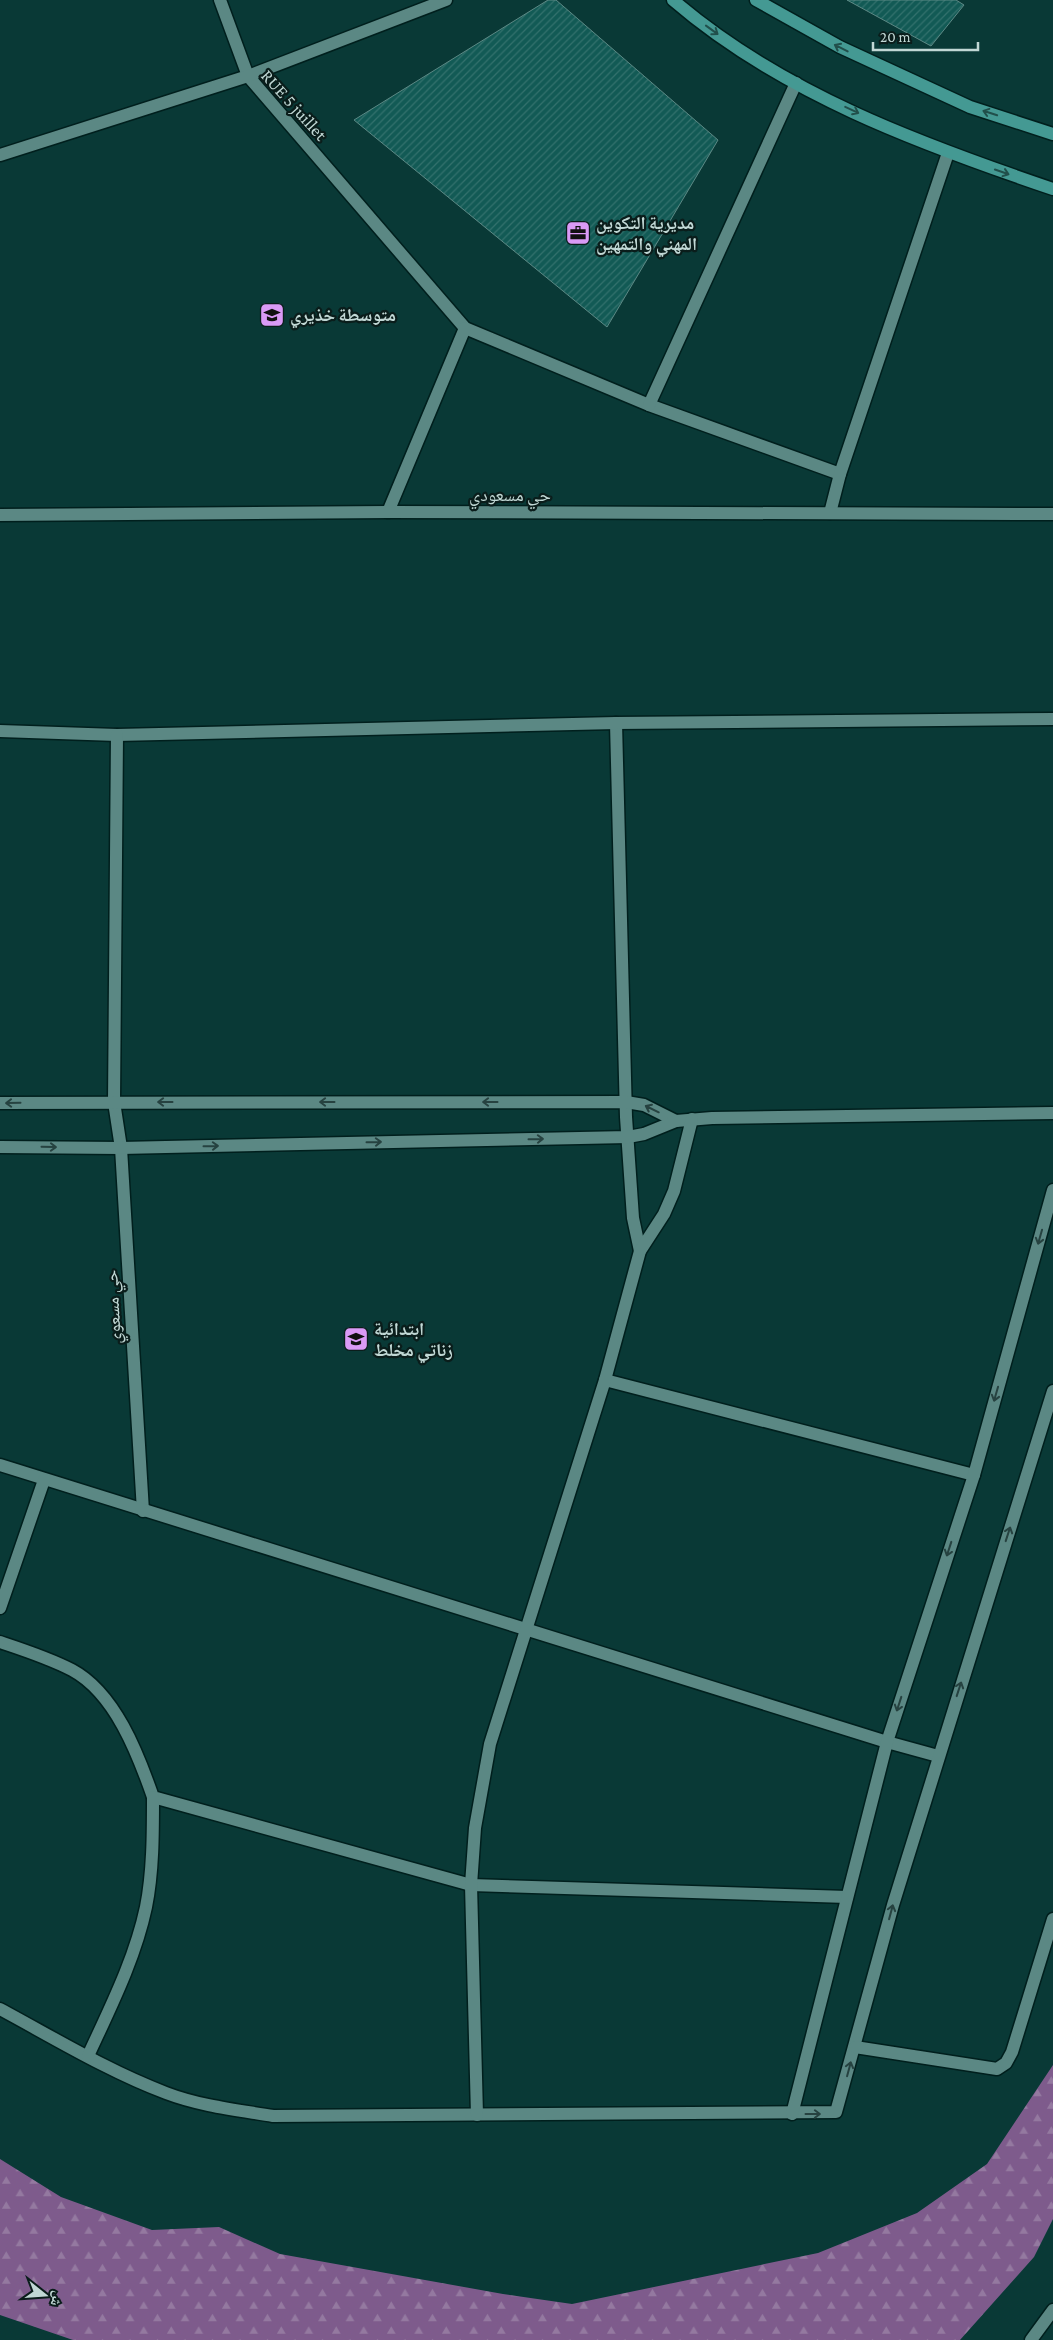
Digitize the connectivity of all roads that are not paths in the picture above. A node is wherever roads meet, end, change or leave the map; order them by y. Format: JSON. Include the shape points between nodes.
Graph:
{"nodes":[{"id":1,"x":220,"y":0,"type":"edge"},
{"id":2,"x":446,"y":0,"type":"edge"},
{"id":3,"x":673,"y":0,"type":"edge"},
{"id":4,"x":756,"y":0,"type":"edge"},
{"id":5,"x":248,"y":76,"type":"junction"},
{"id":6,"x":796,"y":84,"type":"junction"},
{"id":7,"x":1053,"y":134,"type":"edge"},
{"id":8,"x":948,"y":153,"type":"junction"},
{"id":9,"x":0,"y":155,"type":"edge"},
{"id":10,"x":1053,"y":189,"type":"edge"},
{"id":11,"x":465,"y":328,"type":"junction"},
{"id":12,"x":649,"y":405,"type":"junction"},
{"id":13,"x":840,"y":474,"type":"junction"},
{"id":14,"x":388,"y":512,"type":"junction"},
{"id":15,"x":830,"y":513,"type":"junction"},
{"id":16,"x":1053,"y":514,"type":"edge"},
{"id":17,"x":0,"y":516,"type":"edge"},
{"id":18,"x":1053,"y":719,"type":"edge"},
{"id":19,"x":616,"y":723,"type":"junction"},
{"id":20,"x":0,"y":731,"type":"edge"},
{"id":21,"x":117,"y":735,"type":"junction"},
{"id":22,"x":114,"y":1102,"type":"junction"},
{"id":23,"x":626,"y":1102,"type":"junction"},
{"id":24,"x":0,"y":1103,"type":"edge"},
{"id":25,"x":1053,"y":1113,"type":"edge"},
{"id":26,"x":692,"y":1119,"type":"junction"},
{"id":27,"x":676,"y":1121,"type":"junction"},
{"id":28,"x":628,"y":1137,"type":"junction"},
{"id":29,"x":0,"y":1146,"type":"edge"},
{"id":30,"x":120,"y":1148,"type":"junction"},
{"id":31,"x":1053,"y":1190,"type":"edge"},
{"id":32,"x":640,"y":1251,"type":"junction"},
{"id":33,"x":605,"y":1380,"type":"junction"},
{"id":34,"x":1053,"y":1391,"type":"edge"},
{"id":35,"x":0,"y":1465,"type":"edge"},
{"id":36,"x":974,"y":1475,"type":"junction"},
{"id":37,"x":44,"y":1480,"type":"junction"},
{"id":38,"x":143,"y":1511,"type":"junction"},
{"id":39,"x":0,"y":1608,"type":"edge"},
{"id":40,"x":525,"y":1630,"type":"junction"},
{"id":41,"x":0,"y":1642,"type":"edge"},
{"id":42,"x":887,"y":1742,"type":"junction"},
{"id":43,"x":938,"y":1756,"type":"junction"},
{"id":44,"x":153,"y":1797,"type":"junction"},
{"id":45,"x":471,"y":1885,"type":"junction"},
{"id":46,"x":846,"y":1897,"type":"junction"},
{"id":47,"x":1053,"y":1919,"type":"edge"},
{"id":48,"x":0,"y":2009,"type":"edge"},
{"id":49,"x":855,"y":2047,"type":"junction"},
{"id":50,"x":88,"y":2056,"type":"junction"},
{"id":51,"x":792,"y":2114,"type":"junction"},
{"id":52,"x":477,"y":2115,"type":"junction"},
{"id":53,"x":1053,"y":2310,"type":"edge"},
{"id":54,"x":1031,"y":2340,"type":"edge"}],
"edges":[{"from":1,"to":5,"type":"street"},
{"from":2,"to":5,"type":"street"},
{"from":3,"to":6,"type":"main road","one_way":true,"via":[[761,65]]},
{"from":7,"to":4,"type":"main road","one_way":true,"via":[[970,107],[840,48]]},
{"from":5,"to":9,"type":"street","name":"RUE 5 juillet"},
{"from":5,"to":11,"type":"street","name":"RUE 5 juillet"},
{"from":6,"to":8,"type":"main road","one_way":true},
{"from":6,"to":12,"type":"street"},
{"from":8,"to":10,"type":"main road","one_way":true},
{"from":8,"to":13,"type":"street"},
{"from":11,"to":12,"type":"street"},
{"from":11,"to":14,"type":"street"},
{"from":12,"to":13,"type":"street"},
{"from":13,"to":15,"type":"street"},
{"from":14,"to":15,"type":"street","name":"حي مسعودي"},
{"from":14,"to":17,"type":"street","name":"حي مسعودي"},
{"from":15,"to":16,"type":"street","name":"حي مسعودي"},
{"from":18,"to":19,"type":"street"},
{"from":19,"to":21,"type":"street"},
{"from":19,"to":23,"type":"street"},
{"from":20,"to":21,"type":"street"},
{"from":21,"to":22,"type":"street","name":"حي مسعوي"},
{"from":23,"to":22,"type":"street","one_way":true},
{"from":22,"to":24,"type":"street","one_way":true},
{"from":22,"to":30,"type":"street","name":"حي مسعوي"},
{"from":27,"to":23,"type":"street","one_way":true,"via":[[644,1105]]},
{"from":23,"to":28,"type":"street"},
{"from":25,"to":26,"type":"street"},
{"from":26,"to":27,"type":"street"},
{"from":26,"to":32,"type":"street","via":[[674,1191],[664,1214]]},
{"from":27,"to":28,"type":"street"},
{"from":30,"to":28,"type":"street","one_way":true},
{"from":28,"to":32,"type":"street","via":[[633,1218]]},
{"from":29,"to":30,"type":"street","one_way":true},
{"from":30,"to":38,"type":"street","name":"حي مسعوي"},
{"from":31,"to":36,"type":"street","one_way":true},
{"from":32,"to":33,"type":"street"},
{"from":33,"to":36,"type":"street"},
{"from":33,"to":40,"type":"street"},
{"from":43,"to":34,"type":"street","one_way":true},
{"from":35,"to":37,"type":"street"},
{"from":36,"to":42,"type":"street","one_way":true},
{"from":37,"to":38,"type":"street"},
{"from":37,"to":39,"type":"street"},
{"from":38,"to":40,"type":"street"},
{"from":40,"to":42,"type":"street"},
{"from":40,"to":45,"type":"street","via":[[490,1744],[475,1828]]},
{"from":41,"to":44,"type":"street","via":[[74,1671],[100,1694],[122,1723],[137,1752]]},
{"from":42,"to":43,"type":"street"},
{"from":42,"to":46,"type":"street"},
{"from":49,"to":43,"type":"street","one_way":true},
{"from":44,"to":45,"type":"street"},
{"from":44,"to":50,"type":"street","via":[[153,1838],[146,1907],[123,1979]]},
{"from":45,"to":46,"type":"street"},
{"from":45,"to":52,"type":"street"},
{"from":46,"to":51,"type":"street"},
{"from":47,"to":49,"type":"street","via":[[1012,2052],[1006,2063],[997,2069]]},
{"from":48,"to":50,"type":"street"},
{"from":51,"to":49,"type":"street","one_way":true,"via":[[836,2112]]},
{"from":50,"to":52,"type":"street","via":[[166,2093],[213,2106],[274,2116]]},
{"from":51,"to":52,"type":"street"},
{"from":53,"to":54,"type":"street"}]}
